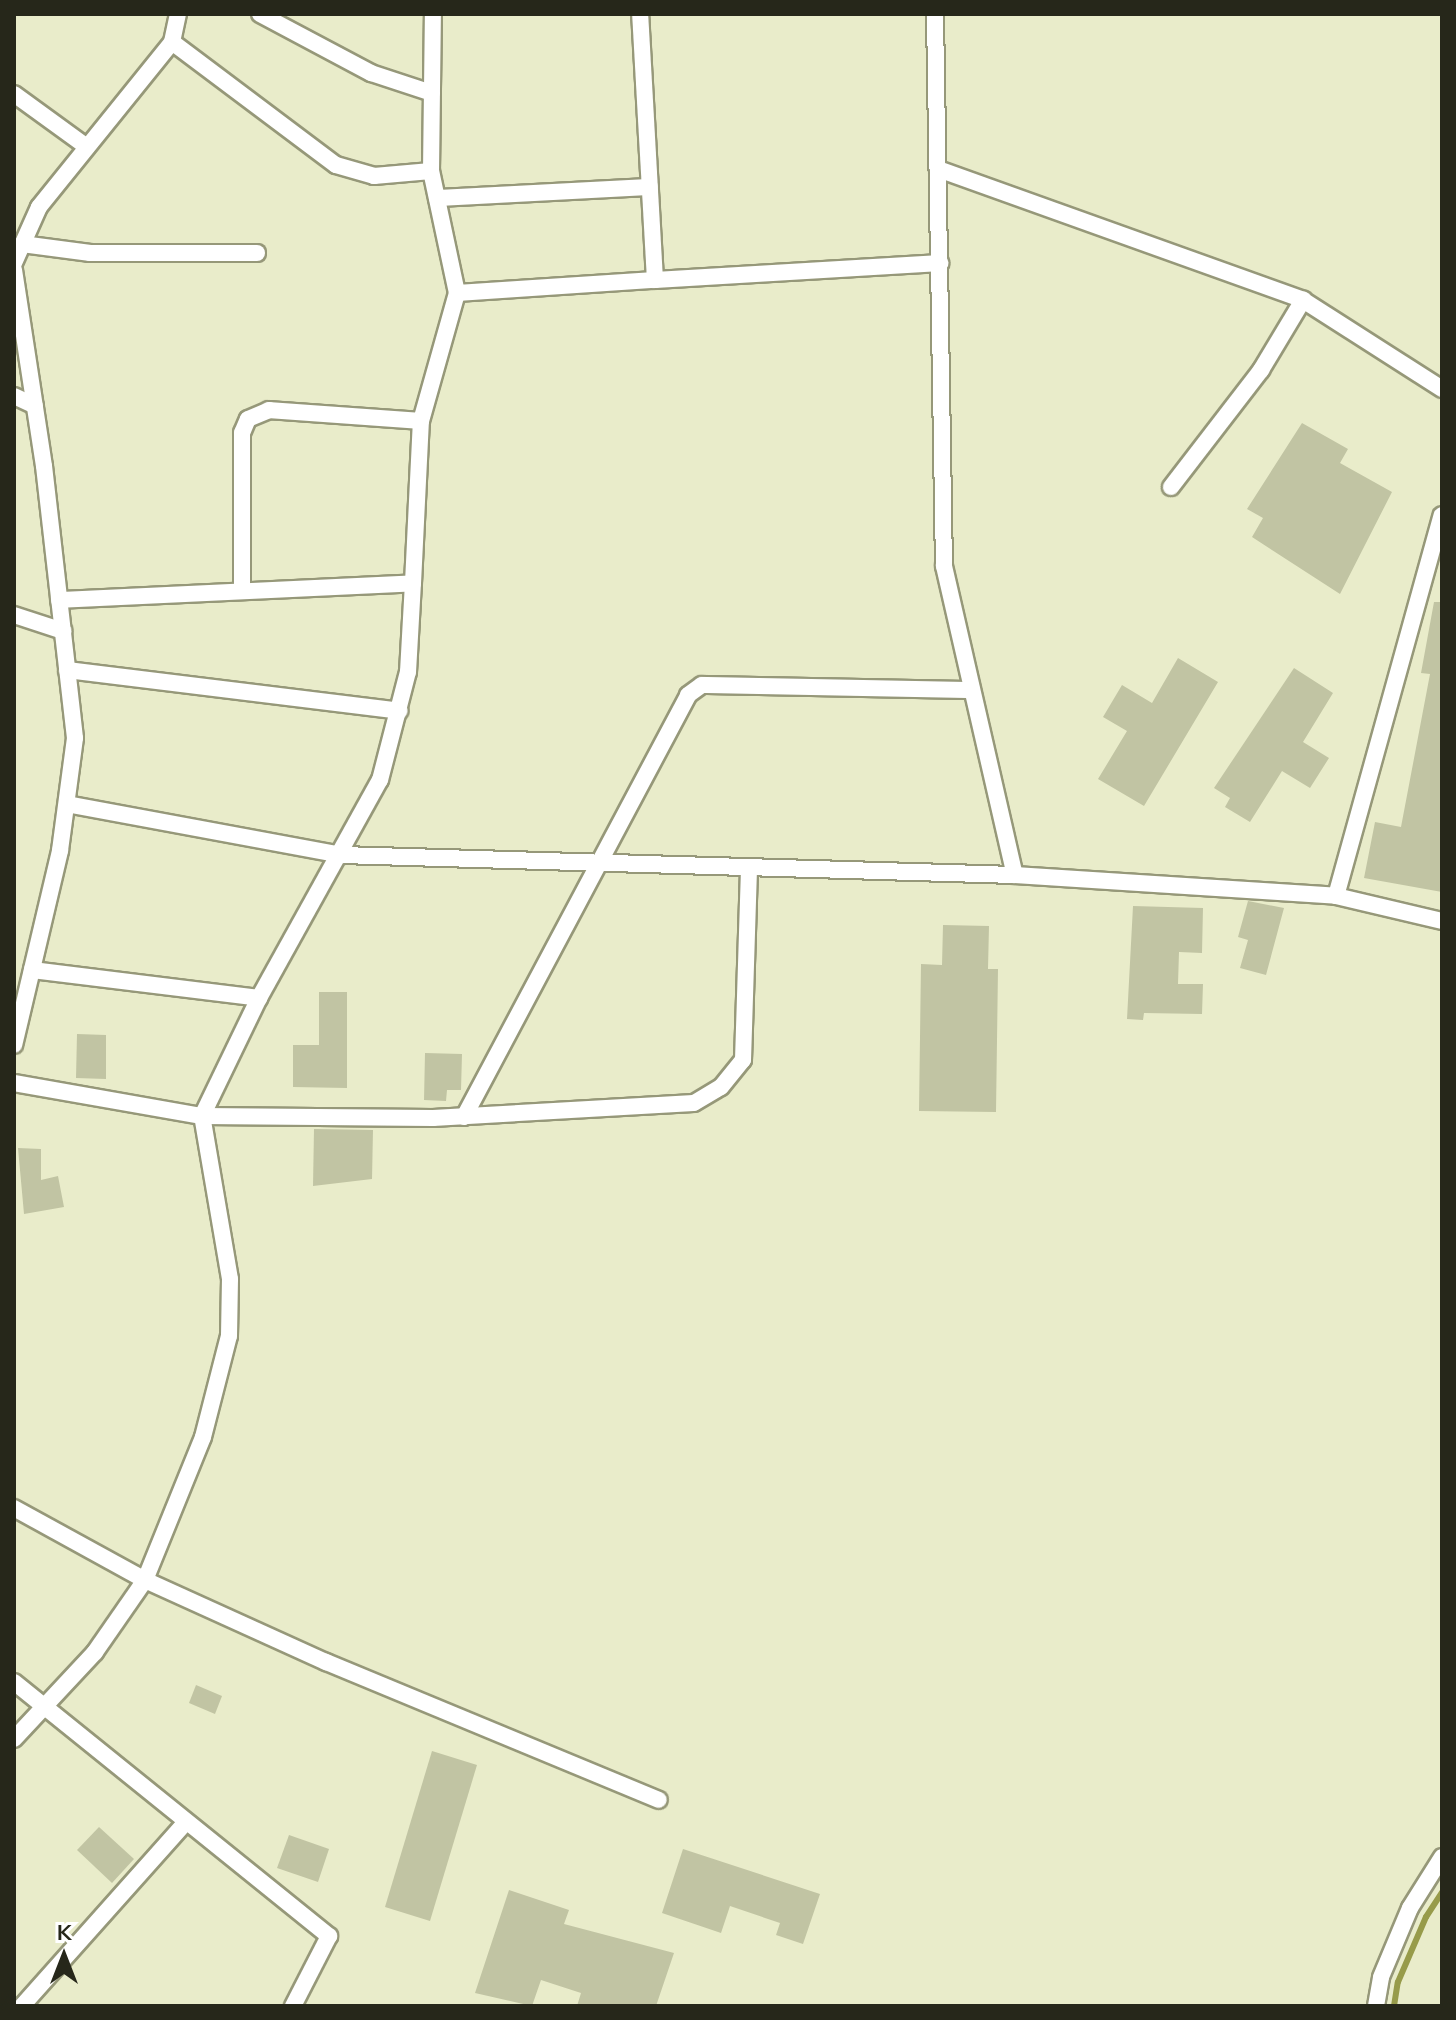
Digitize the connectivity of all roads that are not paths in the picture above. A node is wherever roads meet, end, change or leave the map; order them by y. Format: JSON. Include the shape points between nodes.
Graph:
{"nodes":[{"id":1,"x":178,"y":14,"type":"edge"},
{"id":2,"x":260,"y":14,"type":"edge"},
{"id":3,"x":433,"y":14,"type":"edge"},
{"id":4,"x":640,"y":14,"type":"edge"},
{"id":5,"x":935,"y":14,"type":"edge"},
{"id":6,"x":172,"y":42,"type":"junction"},
{"id":7,"x":432,"y":93,"type":"junction"},
{"id":8,"x":14,"y":94,"type":"edge"},
{"id":9,"x":87,"y":147,"type":"junction"},
{"id":10,"x":938,"y":169,"type":"junction"},
{"id":11,"x":431,"y":171,"type":"junction"},
{"id":12,"x":650,"y":187,"type":"junction"},
{"id":13,"x":437,"y":198,"type":"junction"},
{"id":14,"x":22,"y":244,"type":"junction"},
{"id":15,"x":257,"y":253,"type":"dead end"},
{"id":16,"x":14,"y":263,"type":"edge"},
{"id":17,"x":940,"y":263,"type":"junction"},
{"id":18,"x":14,"y":270,"type":"edge"},
{"id":19,"x":655,"y":280,"type":"junction"},
{"id":20,"x":457,"y":293,"type":"junction"},
{"id":21,"x":1303,"y":300,"type":"junction"},
{"id":22,"x":1442,"y":389,"type":"edge"},
{"id":23,"x":14,"y":396,"type":"edge"},
{"id":24,"x":35,"y":406,"type":"junction"},
{"id":25,"x":421,"y":421,"type":"junction"},
{"id":26,"x":1171,"y":487,"type":"dead end"},
{"id":27,"x":1442,"y":515,"type":"edge"},
{"id":28,"x":413,"y":583,"type":"junction"},
{"id":29,"x":242,"y":591,"type":"junction"},
{"id":30,"x":59,"y":600,"type":"junction"},
{"id":31,"x":14,"y":615,"type":"edge"},
{"id":32,"x":63,"y":631,"type":"junction"},
{"id":33,"x":67,"y":670,"type":"junction"},
{"id":34,"x":972,"y":690,"type":"junction"},
{"id":35,"x":399,"y":711,"type":"junction"},
{"id":36,"x":67,"y":804,"type":"junction"},
{"id":37,"x":341,"y":855,"type":"junction"},
{"id":38,"x":597,"y":866,"type":"junction"},
{"id":39,"x":749,"y":868,"type":"junction"},
{"id":40,"x":1015,"y":875,"type":"junction"},
{"id":41,"x":1336,"y":896,"type":"junction"},
{"id":42,"x":1442,"y":921,"type":"edge"},
{"id":43,"x":32,"y":970,"type":"junction"},
{"id":44,"x":259,"y":998,"type":"junction"},
{"id":45,"x":14,"y":1045,"type":"edge"},
{"id":46,"x":14,"y":1083,"type":"edge"},
{"id":47,"x":202,"y":1116,"type":"junction"},
{"id":48,"x":464,"y":1117,"type":"junction"},
{"id":49,"x":14,"y":1508,"type":"edge"},
{"id":50,"x":145,"y":1580,"type":"junction"},
{"id":51,"x":14,"y":1682,"type":"edge"},
{"id":52,"x":45,"y":1706,"type":"junction"},
{"id":53,"x":14,"y":1739,"type":"edge"},
{"id":54,"x":659,"y":1800,"type":"dead end"},
{"id":55,"x":186,"y":1822,"type":"junction"},
{"id":56,"x":1442,"y":1857,"type":"edge"},
{"id":57,"x":22,"y":2006,"type":"edge"},
{"id":58,"x":293,"y":2006,"type":"edge"},
{"id":59,"x":1376,"y":2006,"type":"edge"}],
"edges":[{"from":1,"to":6,"type":"street"},
{"from":2,"to":7,"type":"street","via":[[371,73]]},
{"from":3,"to":7,"type":"street"},
{"from":4,"to":12,"type":"street"},
{"from":5,"to":10,"type":"street"},
{"from":6,"to":9,"type":"street"},
{"from":6,"to":11,"type":"street","via":[[336,165],[374,176]]},
{"from":7,"to":11,"type":"street"},
{"from":8,"to":9,"type":"street"},
{"from":9,"to":14,"type":"street","via":[[39,207]]},
{"from":10,"to":17,"type":"street"},
{"from":10,"to":21,"type":"street"},
{"from":11,"to":13,"type":"street"},
{"from":12,"to":13,"type":"street"},
{"from":12,"to":19,"type":"street"},
{"from":13,"to":20,"type":"street"},
{"from":14,"to":15,"type":"street","via":[[90,253]]},
{"from":14,"to":16,"type":"street"},
{"from":17,"to":19,"type":"street"},
{"from":17,"to":34,"type":"street","via":[[944,566]]},
{"from":18,"to":24,"type":"street"},
{"from":19,"to":20,"type":"street"},
{"from":20,"to":25,"type":"street"},
{"from":21,"to":22,"type":"street"},
{"from":21,"to":26,"type":"street","via":[[1261,370]]},
{"from":23,"to":24,"type":"street"},
{"from":24,"to":30,"type":"street"},
{"from":25,"to":28,"type":"street"},
{"from":25,"to":29,"type":"street","via":[[269,410],[248,419],[242,433]]},
{"from":27,"to":41,"type":"street"},
{"from":28,"to":29,"type":"street"},
{"from":28,"to":35,"type":"street","via":[[408,672]]},
{"from":29,"to":30,"type":"street"},
{"from":30,"to":32,"type":"street"},
{"from":31,"to":32,"type":"street"},
{"from":32,"to":33,"type":"street"},
{"from":33,"to":35,"type":"street"},
{"from":33,"to":36,"type":"street","via":[[75,738]]},
{"from":34,"to":38,"type":"street","via":[[702,685],[688,695]]},
{"from":34,"to":40,"type":"street"},
{"from":35,"to":37,"type":"street","via":[[380,780]]},
{"from":36,"to":37,"type":"street"},
{"from":36,"to":43,"type":"street"},
{"from":37,"to":38,"type":"street"},
{"from":37,"to":44,"type":"street"},
{"from":38,"to":39,"type":"street"},
{"from":38,"to":48,"type":"street"},
{"from":39,"to":40,"type":"street"},
{"from":39,"to":48,"type":"street","via":[[743,1060],[721,1087],[694,1103]]},
{"from":40,"to":41,"type":"street"},
{"from":41,"to":42,"type":"street"},
{"from":43,"to":44,"type":"street"},
{"from":43,"to":45,"type":"street"},
{"from":44,"to":47,"type":"street"},
{"from":46,"to":47,"type":"street"},
{"from":47,"to":48,"type":"street"},
{"from":47,"to":50,"type":"street","via":[[230,1279],[229,1336],[203,1437]]},
{"from":49,"to":50,"type":"street"},
{"from":50,"to":52,"type":"street","via":[[95,1652]]},
{"from":50,"to":54,"type":"street","via":[[326,1662]]},
{"from":51,"to":52,"type":"street"},
{"from":52,"to":53,"type":"street"},
{"from":52,"to":55,"type":"street"},
{"from":55,"to":57,"type":"street"},
{"from":55,"to":58,"type":"street","via":[[329,1936]]},
{"from":56,"to":59,"type":"street","via":[[1410,1908],[1381,1977]]}]}
